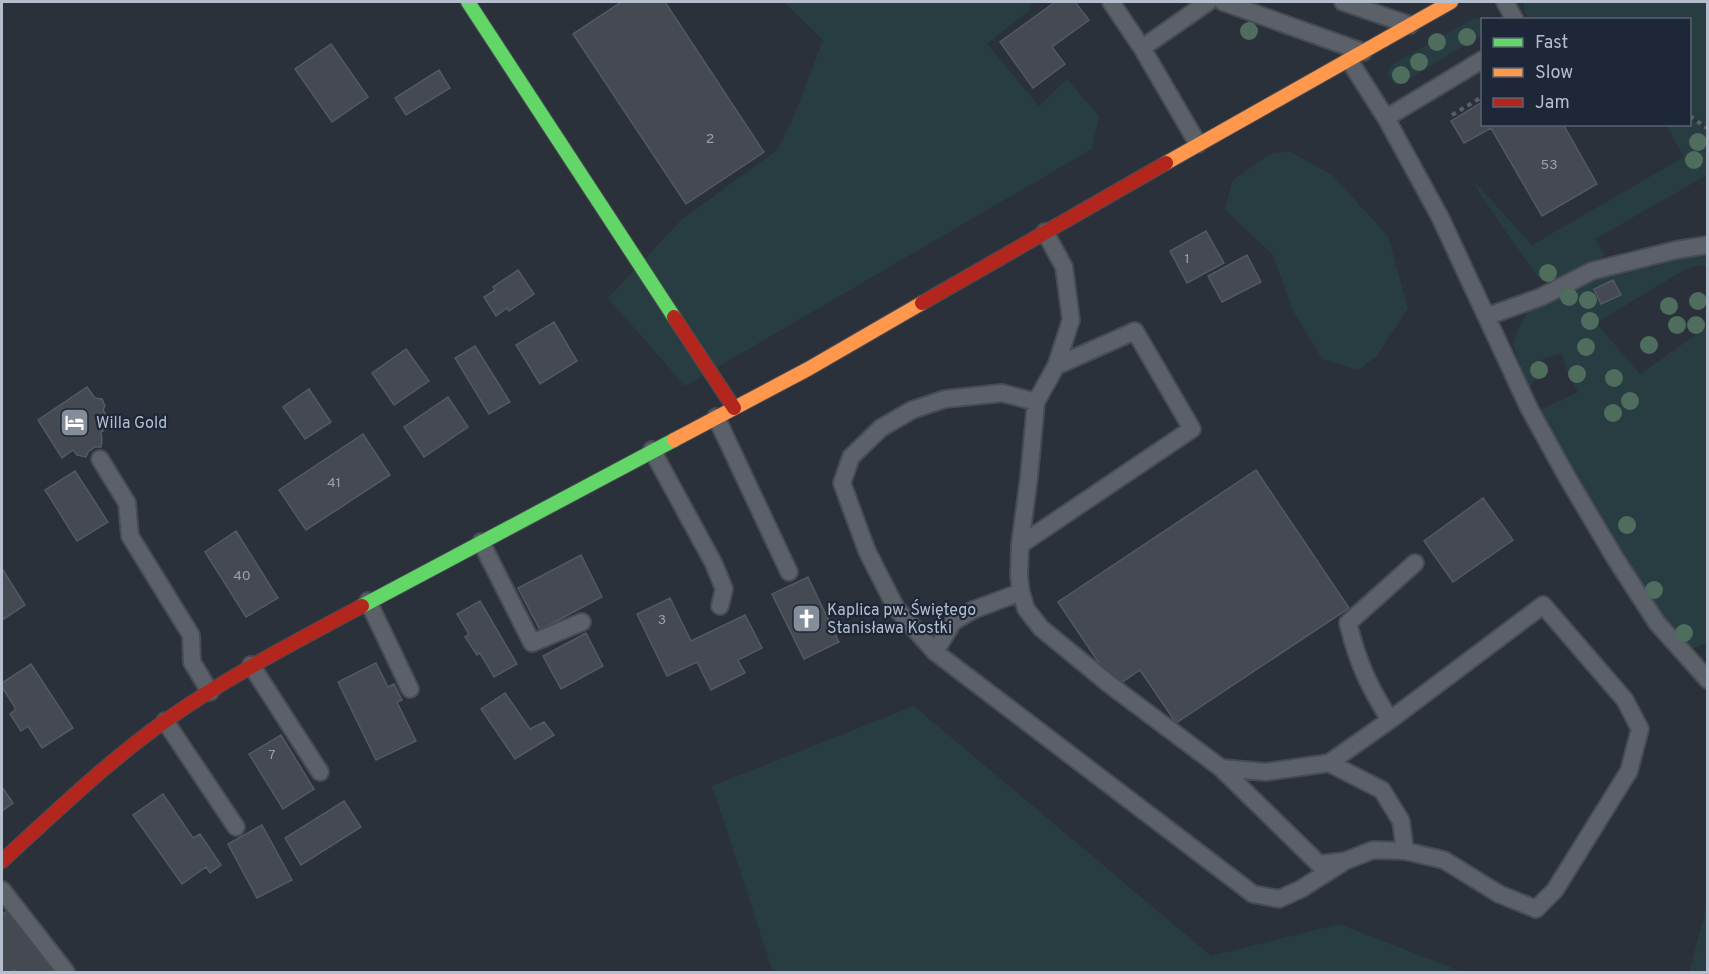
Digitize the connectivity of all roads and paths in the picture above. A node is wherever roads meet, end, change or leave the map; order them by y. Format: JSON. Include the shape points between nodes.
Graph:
{"nodes":[{"id":1,"x":468,"y":2,"type":"edge"},
{"id":2,"x":1114,"y":2,"type":"edge"},
{"id":3,"x":1208,"y":2,"type":"edge"},
{"id":4,"x":1223,"y":2,"type":"edge"},
{"id":5,"x":1343,"y":2,"type":"edge"},
{"id":6,"x":1452,"y":2,"type":"edge"},
{"id":7,"x":1504,"y":2,"type":"edge"},
{"id":8,"x":1514,"y":18,"type":"edge"},
{"id":9,"x":1411,"y":25,"type":"junction"},
{"id":10,"x":1142,"y":48,"type":"junction"},
{"id":11,"x":1356,"y":56,"type":"junction"},
{"id":12,"x":1481,"y":61,"type":"edge"},
{"id":13,"x":1479,"y":93,"type":"dead end"},
{"id":14,"x":1481,"y":96,"type":"edge"},
{"id":15,"x":1481,"y":99,"type":"edge"},
{"id":16,"x":1452,"y":115,"type":"dead end"},
{"id":17,"x":1691,"y":117,"type":"edge"},
{"id":18,"x":1386,"y":118,"type":"junction"},
{"id":19,"x":1707,"y":129,"type":"edge"},
{"id":20,"x":1198,"y":144,"type":"junction"},
{"id":21,"x":1045,"y":232,"type":"junction"},
{"id":22,"x":1707,"y":245,"type":"edge"},
{"id":23,"x":1488,"y":316,"type":"junction"},
{"id":24,"x":1056,"y":366,"type":"junction"},
{"id":25,"x":1036,"y":402,"type":"junction"},
{"id":26,"x":734,"y":408,"type":"junction"},
{"id":27,"x":716,"y":417,"type":"junction"},
{"id":28,"x":652,"y":450,"type":"junction"},
{"id":29,"x":100,"y":459,"type":"dead end"},
{"id":30,"x":481,"y":542,"type":"junction"},
{"id":31,"x":1020,"y":545,"type":"junction"},
{"id":32,"x":1415,"y":563,"type":"dead end"},
{"id":33,"x":789,"y":572,"type":"dead end"},
{"id":34,"x":1021,"y":592,"type":"junction"},
{"id":35,"x":368,"y":601,"type":"junction"},
{"id":36,"x":720,"y":606,"type":"dead end"},
{"id":37,"x":582,"y":622,"type":"dead end"},
{"id":38,"x":935,"y":652,"type":"junction"},
{"id":39,"x":251,"y":665,"type":"junction"},
{"id":40,"x":1707,"y":680,"type":"edge"},
{"id":41,"x":410,"y":689,"type":"dead end"},
{"id":42,"x":210,"y":692,"type":"junction"},
{"id":43,"x":1390,"y":720,"type":"junction"},
{"id":44,"x":165,"y":721,"type":"junction"},
{"id":45,"x":1329,"y":763,"type":"junction"},
{"id":46,"x":1221,"y":768,"type":"junction"},
{"id":47,"x":320,"y":772,"type":"dead end"},
{"id":48,"x":236,"y":827,"type":"dead end"},
{"id":49,"x":1405,"y":851,"type":"junction"},
{"id":50,"x":2,"y":861,"type":"edge"},
{"id":51,"x":1345,"y":861,"type":"junction"},
{"id":52,"x":2,"y":890,"type":"edge"},
{"id":53,"x":66,"y":972,"type":"edge"}],
"edges":[{"from":1,"to":26,"type":"main road"},
{"from":2,"to":10,"type":"lane"},
{"from":3,"to":10,"type":"lane"},
{"from":4,"to":11,"type":"lane"},
{"from":5,"to":9,"type":"lane"},
{"from":6,"to":9,"type":"main road"},
{"from":7,"to":8,"type":"lane"},
{"from":9,"to":11,"type":"main road"},
{"from":10,"to":20,"type":"lane"},
{"from":11,"to":18,"type":"lane"},
{"from":11,"to":20,"type":"main road"},
{"from":12,"to":18,"type":"lane"},
{"from":13,"to":14,"type":"path"},
{"from":15,"to":16,"type":"path"},
{"from":17,"to":19,"type":"path"},
{"from":18,"to":23,"type":"lane"},
{"from":20,"to":21,"type":"main road"},
{"from":21,"to":24,"type":"lane","via":[[1064,267],[1071,320]]},
{"from":21,"to":26,"type":"main road"},
{"from":22,"to":23,"type":"lane","via":[[1592,271],[1541,297]]},
{"from":23,"to":40,"type":"lane","via":[[1529,408],[1615,558],[1657,623]]},
{"from":24,"to":25,"type":"lane"},
{"from":24,"to":31,"type":"lane","via":[[1135,331],[1192,429]]},
{"from":25,"to":31,"type":"lane"},
{"from":25,"to":38,"type":"lane","via":[[1002,393],[945,399],[880,428],[851,457],[842,483],[867,551],[896,608]]},
{"from":26,"to":27,"type":"main road"},
{"from":27,"to":28,"type":"main road"},
{"from":27,"to":33,"type":"lane"},
{"from":28,"to":30,"type":"main road"},
{"from":28,"to":36,"type":"lane","via":[[714,564],[724,589]]},
{"from":29,"to":42,"type":"lane","via":[[127,503],[130,536],[191,635],[192,662]]},
{"from":30,"to":35,"type":"main road"},
{"from":30,"to":37,"type":"lane","via":[[532,643]]},
{"from":31,"to":34,"type":"lane"},
{"from":32,"to":43,"type":"lane","via":[[1348,623],[1356,658]]},
{"from":34,"to":38,"type":"lane","via":[[953,621]]},
{"from":34,"to":46,"type":"lane","via":[[1026,609],[1041,628]]},
{"from":35,"to":39,"type":"main road"},
{"from":35,"to":41,"type":"lane"},
{"from":38,"to":51,"type":"lane","via":[[1253,894],[1279,899]]},
{"from":39,"to":42,"type":"main road"},
{"from":39,"to":47,"type":"lane"},
{"from":42,"to":44,"type":"main road"},
{"from":43,"to":45,"type":"lane"},
{"from":43,"to":49,"type":"lane","via":[[1543,605],[1625,700],[1640,729],[1629,771],[1555,890],[1536,909],[1499,894],[1444,860]]},
{"from":44,"to":48,"type":"lane"},
{"from":44,"to":50,"type":"main road"},
{"from":45,"to":46,"type":"lane","via":[[1266,772]]},
{"from":45,"to":49,"type":"lane","via":[[1382,790],[1401,821]]},
{"from":46,"to":51,"type":"lane","via":[[1319,864]]},
{"from":49,"to":51,"type":"lane","via":[[1373,850]]},
{"from":52,"to":53,"type":"lane"}]}
